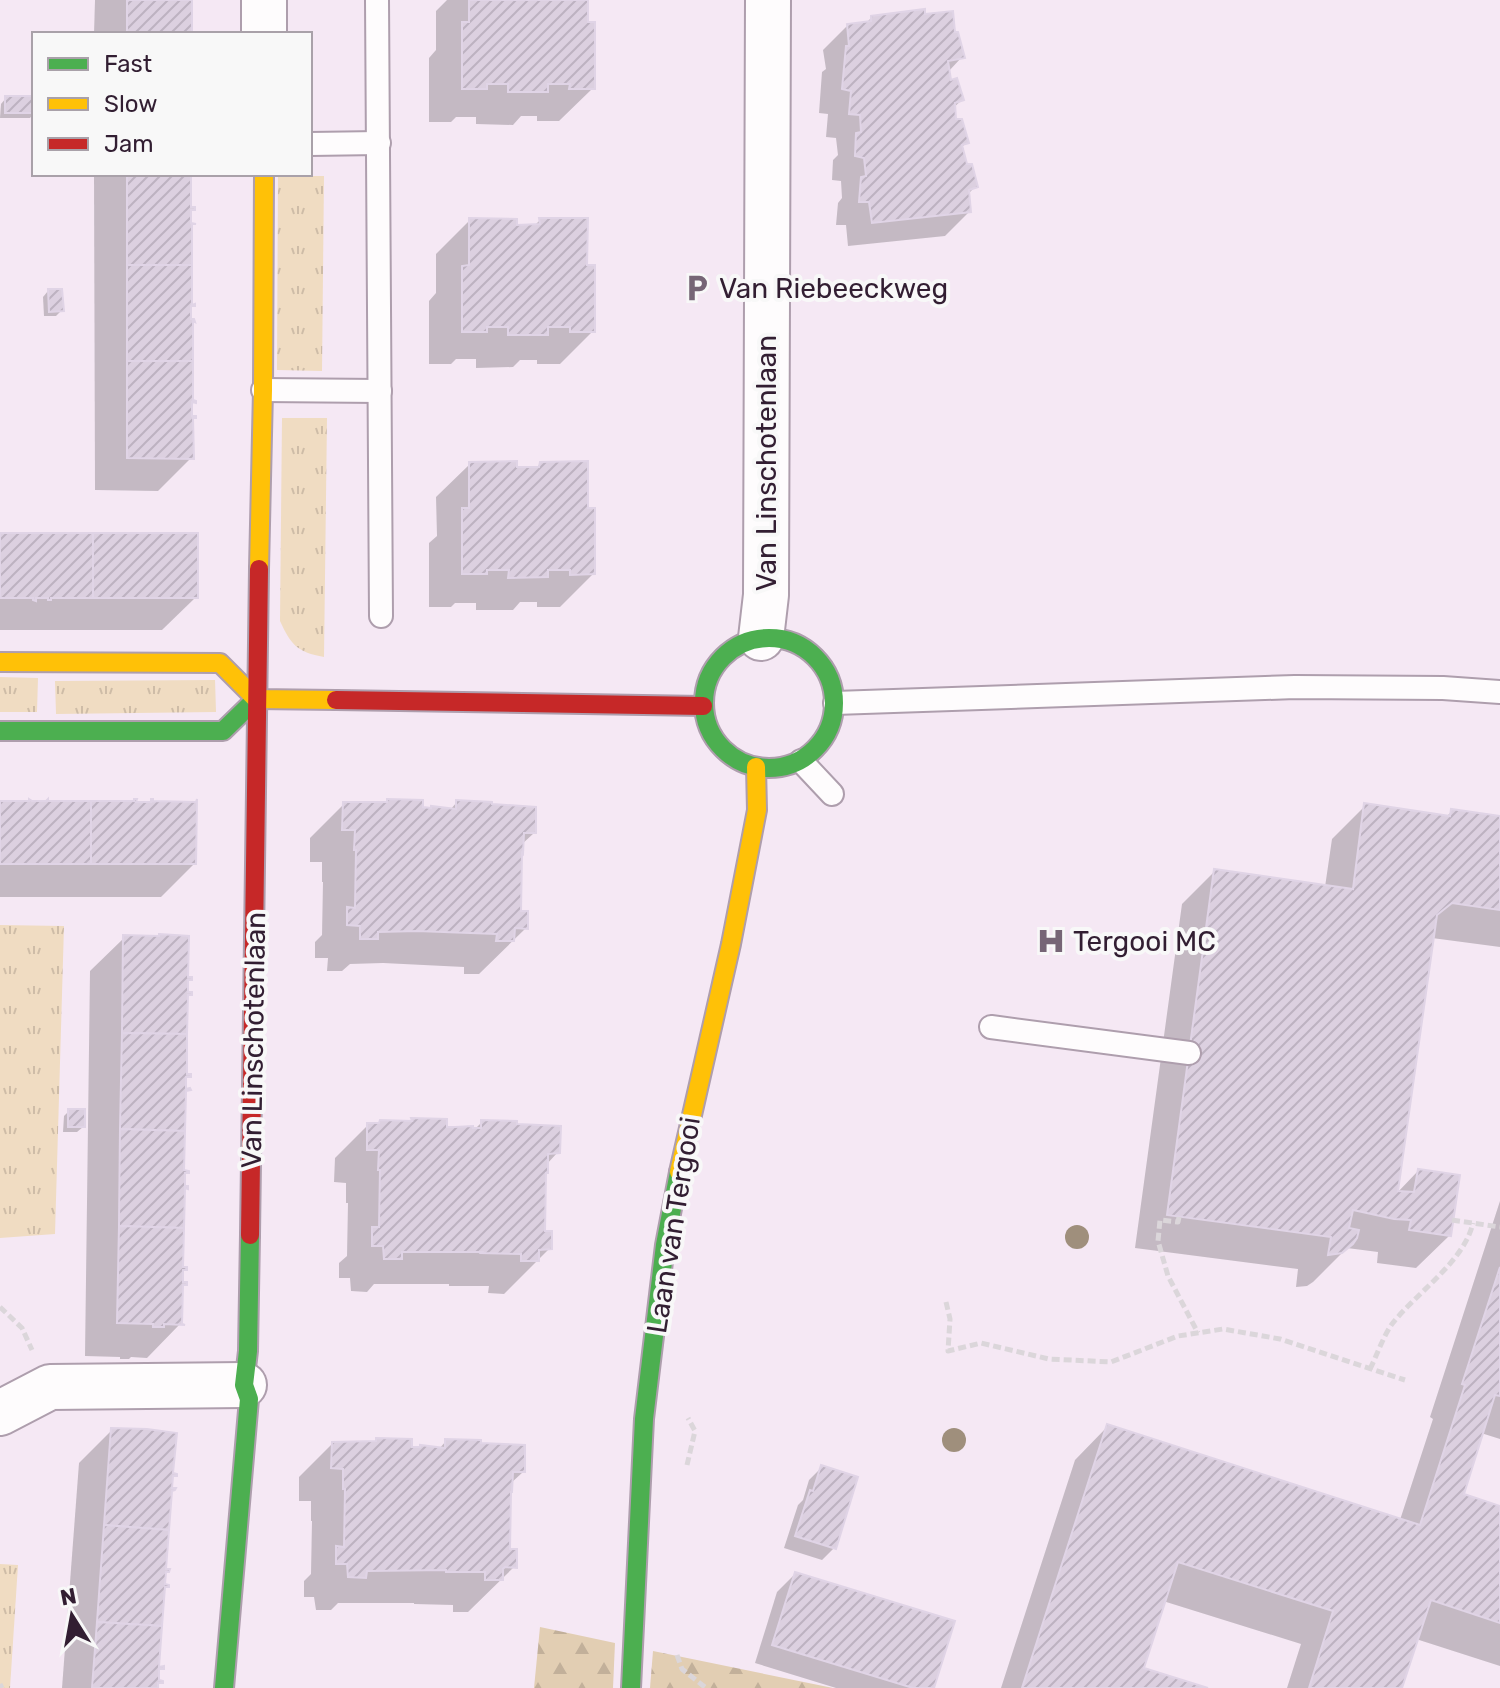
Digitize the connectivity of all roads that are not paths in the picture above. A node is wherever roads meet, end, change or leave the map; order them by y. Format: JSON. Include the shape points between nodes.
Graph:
{"nodes":[{"id":1,"x":264,"y":0,"type":"edge"},
{"id":2,"x":377,"y":0,"type":"edge"},
{"id":3,"x":768,"y":0,"type":"edge"},
{"id":4,"x":264,"y":32,"type":"edge"},
{"id":5,"x":379,"y":143,"type":"junction"},
{"id":6,"x":312,"y":144,"type":"edge"},
{"id":7,"x":264,"y":176,"type":"edge"},
{"id":8,"x":263,"y":390,"type":"junction"},
{"id":9,"x":380,"y":391,"type":"junction"},
{"id":10,"x":381,"y":616,"type":"dead end"},
{"id":11,"x":761,"y":638,"type":"junction"},
{"id":12,"x":0,"y":662,"type":"edge"},
{"id":13,"x":1500,"y":692,"type":"edge"},
{"id":14,"x":256,"y":699,"type":"junction"},
{"id":15,"x":835,"y":703,"type":"junction"},
{"id":16,"x":703,"y":706,"type":"junction"},
{"id":17,"x":0,"y":731,"type":"edge"},
{"id":18,"x":801,"y":761,"type":"junction"},
{"id":19,"x":756,"y":767,"type":"junction"},
{"id":20,"x":832,"y":794,"type":"dead end"},
{"id":21,"x":991,"y":1027,"type":"dead end"},
{"id":22,"x":1189,"y":1053,"type":"dead end"},
{"id":23,"x":244,"y":1385,"type":"junction"},
{"id":24,"x":0,"y":1413,"type":"edge"},
{"id":25,"x":224,"y":1688,"type":"edge"},
{"id":26,"x":631,"y":1688,"type":"edge"}],
"edges":[{"from":1,"to":4,"type":"street"},
{"from":2,"to":5,"type":"lane"},
{"from":3,"to":11,"type":"street","name":"Van Linschotenlaan","via":[[766,595]]},
{"from":5,"to":6,"type":"lane"},
{"from":5,"to":9,"type":"lane"},
{"from":7,"to":8,"type":"street","name":"Van Linschotenlaan"},
{"from":8,"to":9,"type":"lane"},
{"from":8,"to":14,"type":"street","name":"Van Linschotenlaan"},
{"from":9,"to":10,"type":"lane"},
{"from":11,"to":15,"type":"street","via":[[794,642],[808,650],[829,675]]},
{"from":11,"to":16,"type":"street","via":[[738,645],[719,660],[707,682]]},
{"from":12,"to":14,"type":"street","via":[[220,663]]},
{"from":13,"to":15,"type":"lane","via":[[1295,687]]},
{"from":14,"to":16,"type":"street"},
{"from":14,"to":17,"type":"street","via":[[223,731]]},
{"from":14,"to":23,"type":"street","name":"Van Linschotenlaan"},
{"from":15,"to":18,"type":"street","via":[[822,742]]},
{"from":16,"to":19,"type":"street","via":[[719,746]]},
{"from":18,"to":19,"type":"street","via":[[779,768]]},
{"from":18,"to":20,"type":"lane"},
{"from":19,"to":26,"type":"street","name":"Laan van Tergooi","via":[[757,810],[665,1245],[644,1419]]},
{"from":21,"to":22,"type":"lane"},
{"from":23,"to":24,"type":"street","via":[[50,1387]]},
{"from":23,"to":25,"type":"street","name":"Van Linschotenlaan","via":[[249,1399]]}]}
